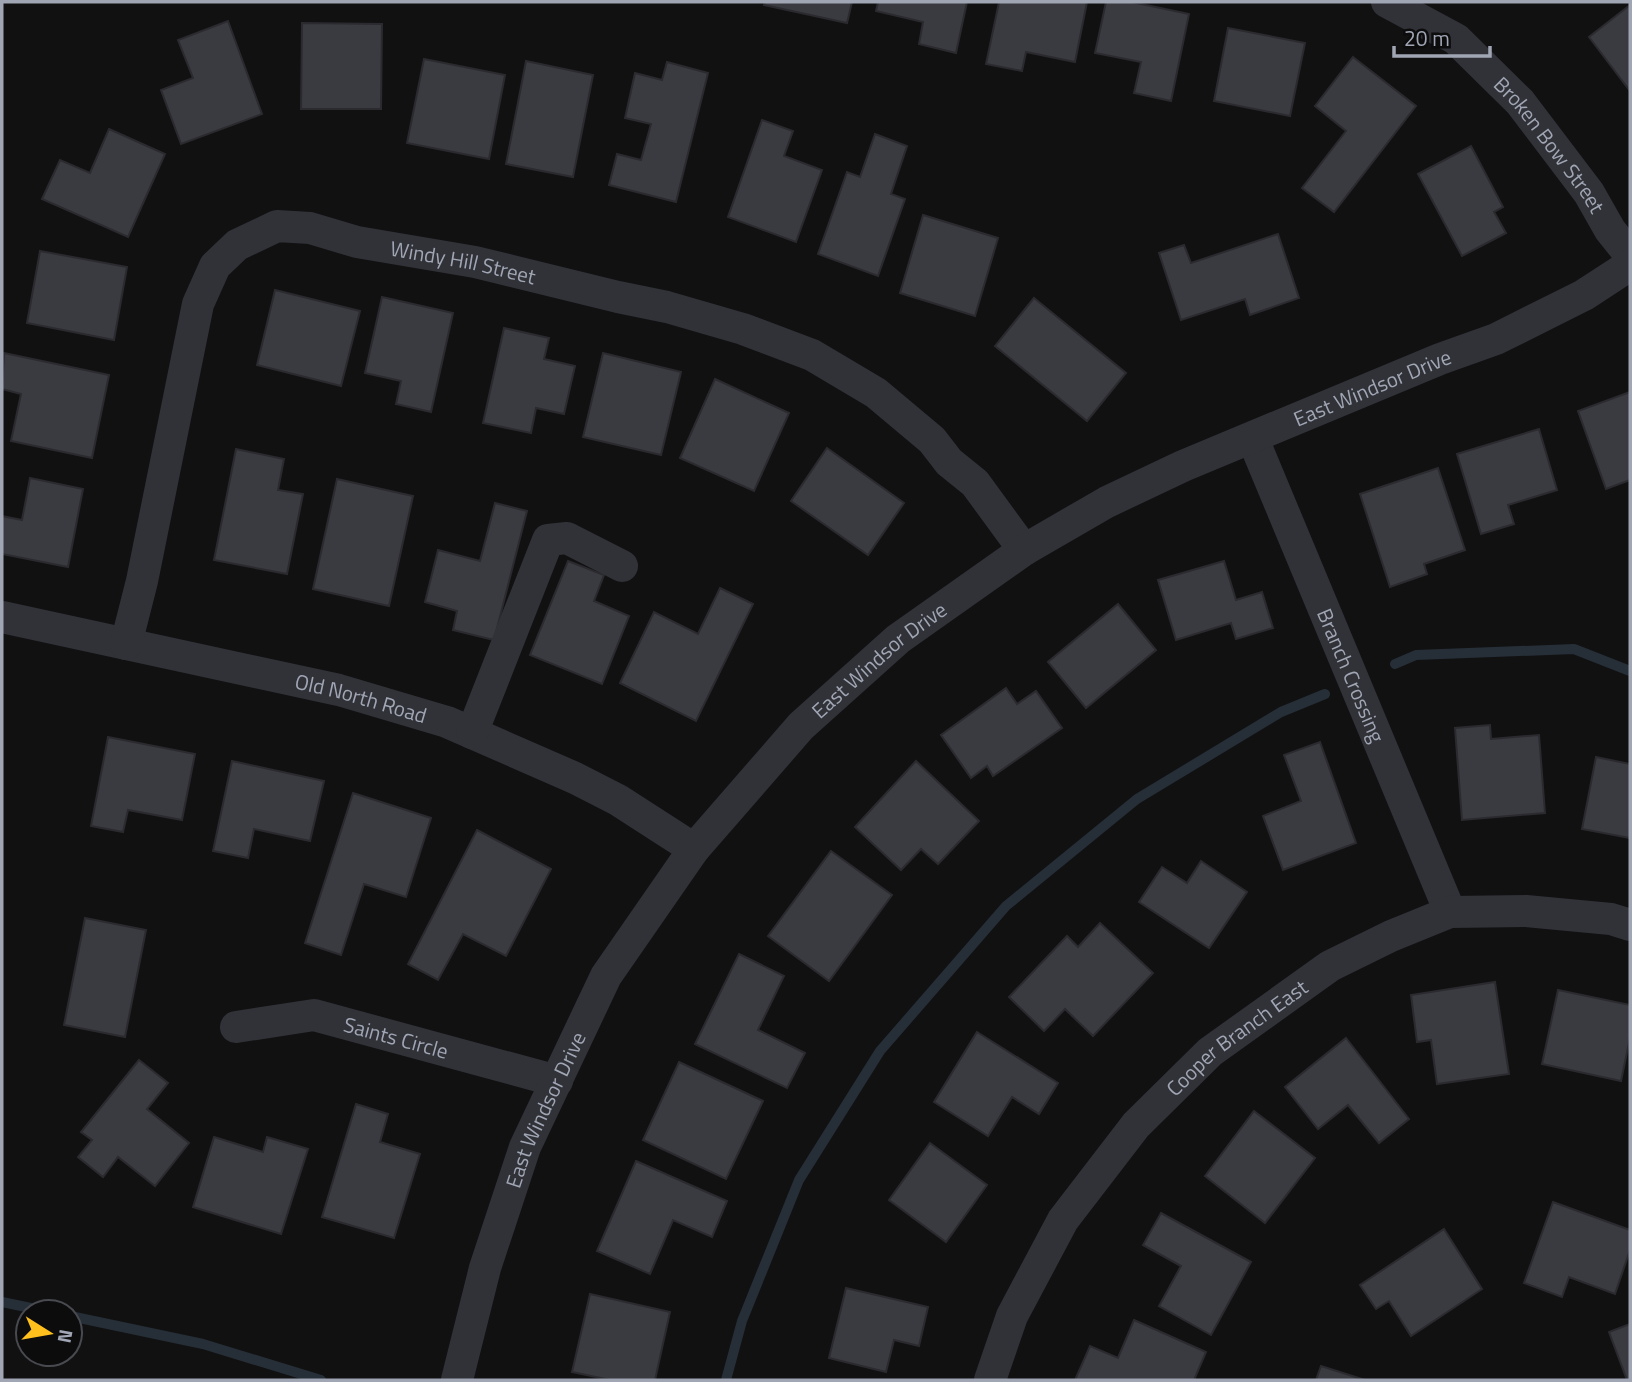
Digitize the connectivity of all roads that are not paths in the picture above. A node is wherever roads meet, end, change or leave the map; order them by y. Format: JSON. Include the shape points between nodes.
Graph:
{"nodes":[{"id":1,"x":1387,"y":2,"type":"edge"},
{"id":2,"x":1630,"y":254,"type":"edge"},
{"id":3,"x":1630,"y":265,"type":"edge"},
{"id":4,"x":1253,"y":439,"type":"junction"},
{"id":5,"x":1024,"y":550,"type":"junction"},
{"id":6,"x":622,"y":566,"type":"dead end"},
{"id":7,"x":2,"y":617,"type":"edge"},
{"id":8,"x":126,"y":644,"type":"junction"},
{"id":9,"x":472,"y":733,"type":"junction"},
{"id":10,"x":694,"y":849,"type":"junction"},
{"id":11,"x":1450,"y":912,"type":"junction"},
{"id":12,"x":1630,"y":925,"type":"edge"},
{"id":13,"x":236,"y":1027,"type":"dead end"},
{"id":14,"x":556,"y":1081,"type":"junction"},
{"id":15,"x":457,"y":1380,"type":"edge"},
{"id":16,"x":990,"y":1380,"type":"edge"}],
"edges":[{"from":1,"to":2,"type":"street","name":"Broken Bow Street","via":[[1456,39],[1520,102]]},
{"from":3,"to":4,"type":"street","name":"East Windsor Drive","via":[[1584,295],[1496,340],[1440,359]]},
{"from":4,"to":5,"type":"street","name":"East Windsor Drive","via":[[1107,502]]},
{"from":4,"to":11,"type":"street","name":"Branch Crossing"},
{"from":5,"to":8,"type":"street","name":"Windy Hill Street","via":[[975,483],[949,462],[932,440],[876,393],[812,355],[667,307],[475,262],[357,242],[310,228],[277,226],[237,245],[215,266],[198,304]]},
{"from":5,"to":10,"type":"street","name":"East Windsor Drive","via":[[898,639],[801,726]]},
{"from":6,"to":9,"type":"street","via":[[567,538],[548,540]]},
{"from":7,"to":8,"type":"street","name":"Old North Road"},
{"from":8,"to":9,"type":"street","name":"Old North Road","via":[[339,690]]},
{"from":9,"to":10,"type":"street","name":"Old North Road","via":[[618,800]]},
{"from":10,"to":14,"type":"street","name":"East Windsor Drive","via":[[606,976]]},
{"from":11,"to":12,"type":"street","name":"Cooper Branch East","via":[[1526,911]]},
{"from":11,"to":16,"type":"street","name":"Cooper Branch East","via":[[1330,966],[1210,1052],[1136,1125],[1063,1220],[1012,1315]]},
{"from":13,"to":14,"type":"street","name":"Saints Circle","via":[[314,1015]]},
{"from":14,"to":15,"type":"street","name":"East Windsor Drive","via":[[525,1147],[485,1268]]}]}
